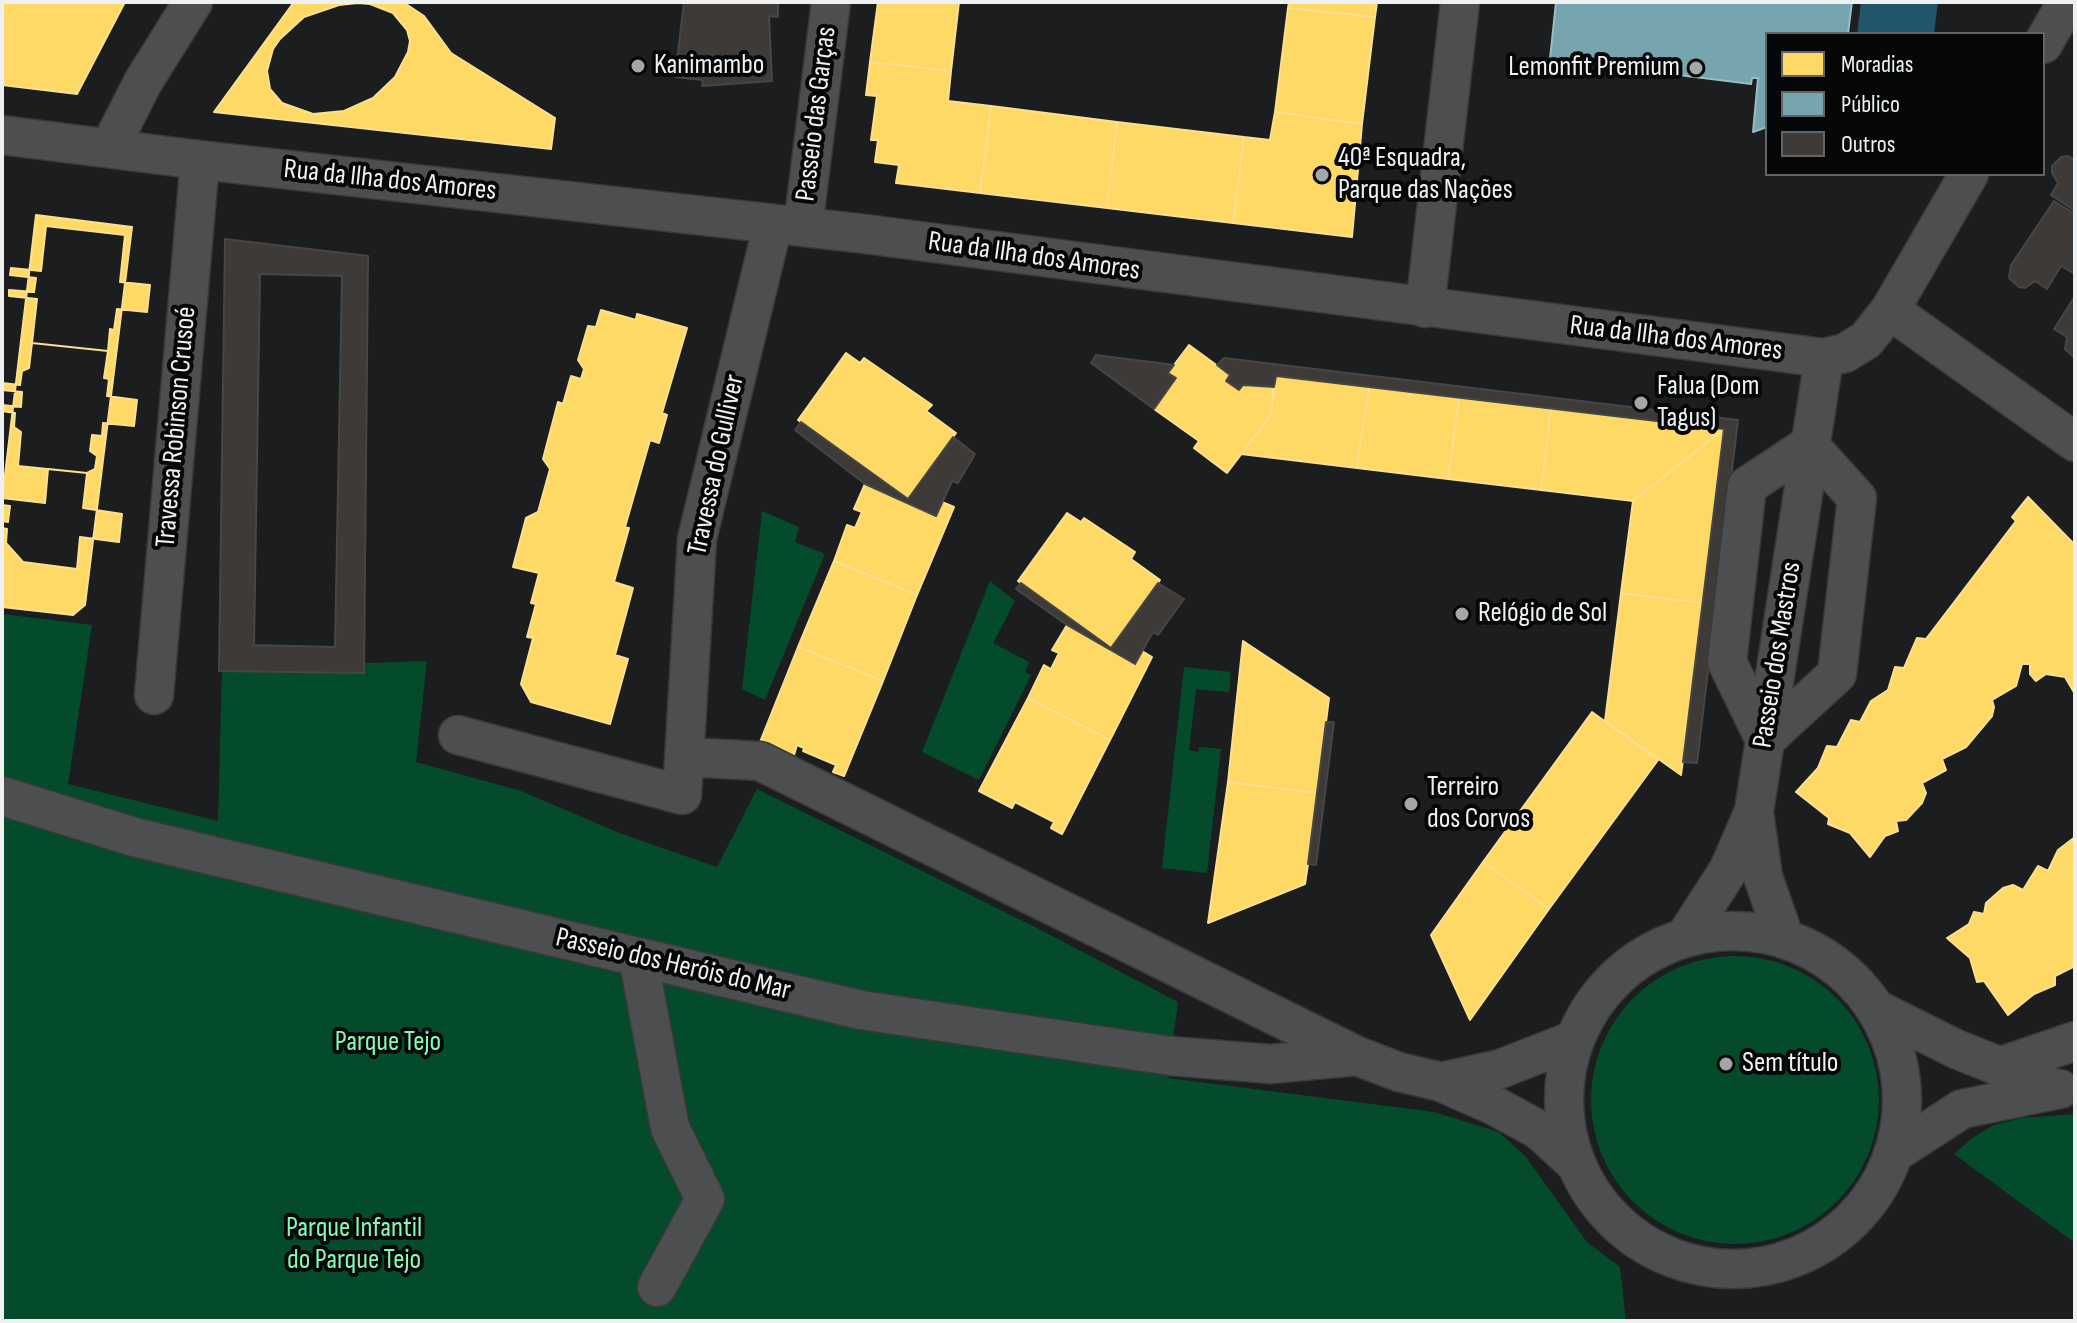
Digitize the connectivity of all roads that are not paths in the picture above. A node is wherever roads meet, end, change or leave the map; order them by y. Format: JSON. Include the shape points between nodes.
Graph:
{"nodes":[{"id":1,"x":193,"y":2,"type":"edge"},
{"id":2,"x":831,"y":2,"type":"edge"},
{"id":3,"x":1460,"y":2,"type":"edge"},
{"id":4,"x":2067,"y":2,"type":"edge"},
{"id":5,"x":2045,"y":40,"type":"edge"},
{"id":6,"x":2,"y":135,"type":"edge"},
{"id":7,"x":110,"y":147,"type":"junction"},
{"id":8,"x":200,"y":160,"type":"junction"},
{"id":9,"x":1968,"y":176,"type":"edge"},
{"id":10,"x":788,"y":225,"type":"junction"},
{"id":11,"x":1425,"y":308,"type":"junction"},
{"id":12,"x":1890,"y":310,"type":"junction"},
{"id":13,"x":1824,"y":358,"type":"junction"},
{"id":14,"x":2075,"y":442,"type":"edge"},
{"id":15,"x":1809,"y":445,"type":"junction"},
{"id":16,"x":154,"y":695,"type":"dead end"},
{"id":17,"x":458,"y":735,"type":"dead end"},
{"id":18,"x":1765,"y":740,"type":"junction"},
{"id":19,"x":685,"y":757,"type":"junction"},
{"id":20,"x":2,"y":796,"type":"edge"},
{"id":21,"x":1754,"y":811,"type":"junction"},
{"id":22,"x":1686,"y":936,"type":"junction"},
{"id":23,"x":1784,"y":937,"type":"junction"},
{"id":24,"x":638,"y":957,"type":"junction"},
{"id":25,"x":1880,"y":1011,"type":"junction"},
{"id":26,"x":1574,"y":1040,"type":"junction"},
{"id":27,"x":2075,"y":1041,"type":"edge"},
{"id":28,"x":1357,"y":1056,"type":"junction"},
{"id":29,"x":1999,"y":1067,"type":"junction"},
{"id":30,"x":1441,"y":1082,"type":"junction"},
{"id":31,"x":2065,"y":1089,"type":"edge"},
{"id":32,"x":1897,"y":1151,"type":"junction"},
{"id":33,"x":1576,"y":1164,"type":"junction"},
{"id":34,"x":657,"y":1287,"type":"dead end"}],
"edges":[{"from":1,"to":7,"type":"street"},
{"from":2,"to":10,"type":"street","name":"Passeio das Garças"},
{"from":3,"to":11,"type":"street"},
{"from":4,"to":5,"type":"street"},
{"from":6,"to":7,"type":"street","name":"Rua da Ilha dos Amores"},
{"from":7,"to":8,"type":"street","name":"Rua da Ilha dos Amores"},
{"from":8,"to":10,"type":"street","name":"Rua da Ilha dos Amores"},
{"from":8,"to":16,"type":"street","name":"Travessa Robinson Crusoé"},
{"from":9,"to":12,"type":"street","name":"Rua da Ilha dos Amores"},
{"from":10,"to":11,"type":"street","name":"Rua da Ilha dos Amores"},
{"from":10,"to":19,"type":"street","name":"Travessa do Gulliver","via":[[697,539]]},
{"from":11,"to":13,"type":"street","name":"Rua da Ilha dos Amores"},
{"from":12,"to":13,"type":"street","name":"Rua da Ilha dos Amores","via":[[1866,340]]},
{"from":12,"to":14,"type":"street"},
{"from":13,"to":15,"type":"street","name":"Passeio dos Mastros"},
{"from":15,"to":18,"type":"street","name":"Passeio dos Mastros"},
{"from":15,"to":18,"type":"street","via":[[1747,486],[1727,662]]},
{"from":15,"to":18,"type":"street","via":[[1857,498],[1837,674]]},
{"from":17,"to":19,"type":"street","name":"Travessa do Gulliver","via":[[682,795]]},
{"from":18,"to":21,"type":"street","name":"Passeio dos Mastros"},
{"from":19,"to":28,"type":"street","name":"Passeio dos Heróis do Mar","via":[[760,761]]},
{"from":20,"to":24,"type":"street","name":"Passeio dos Heróis do Mar","via":[[134,837]]},
{"from":21,"to":22,"type":"street","name":"Passeio dos Mastros","via":[[1729,869]]},
{"from":21,"to":23,"type":"street","via":[[1763,877]]},
{"from":22,"to":23,"type":"street","via":[[1735,930]]},
{"from":22,"to":26,"type":"street","via":[[1632,964],[1600,995]]},
{"from":23,"to":25,"type":"street","via":[[1839,965]]},
{"from":24,"to":28,"type":"street","name":"Passeio dos Heróis do Mar","via":[[861,1010],[1171,1056],[1271,1064]]},
{"from":24,"to":34,"type":"street","via":[[670,1128],[705,1199]]},
{"from":25,"to":29,"type":"street"},
{"from":25,"to":32,"type":"street","via":[[1903,1079]]},
{"from":26,"to":30,"type":"street","name":"Passeio dos Heróis do Mar","via":[[1500,1069]]},
{"from":26,"to":33,"type":"street","via":[[1563,1091],[1563,1124]]},
{"from":27,"to":29,"type":"street"},
{"from":28,"to":30,"type":"street","name":"Passeio dos Heróis do Mar"},
{"from":29,"to":31,"type":"street"},
{"from":30,"to":33,"type":"street","name":"Passeio dos Heróis do Mar","via":[[1539,1130]]},
{"from":31,"to":32,"type":"street","via":[[1962,1109]]},
{"from":32,"to":33,"type":"street","via":[[1867,1206],[1820,1248],[1760,1270],[1697,1268],[1639,1244],[1594,1200]]}]}
